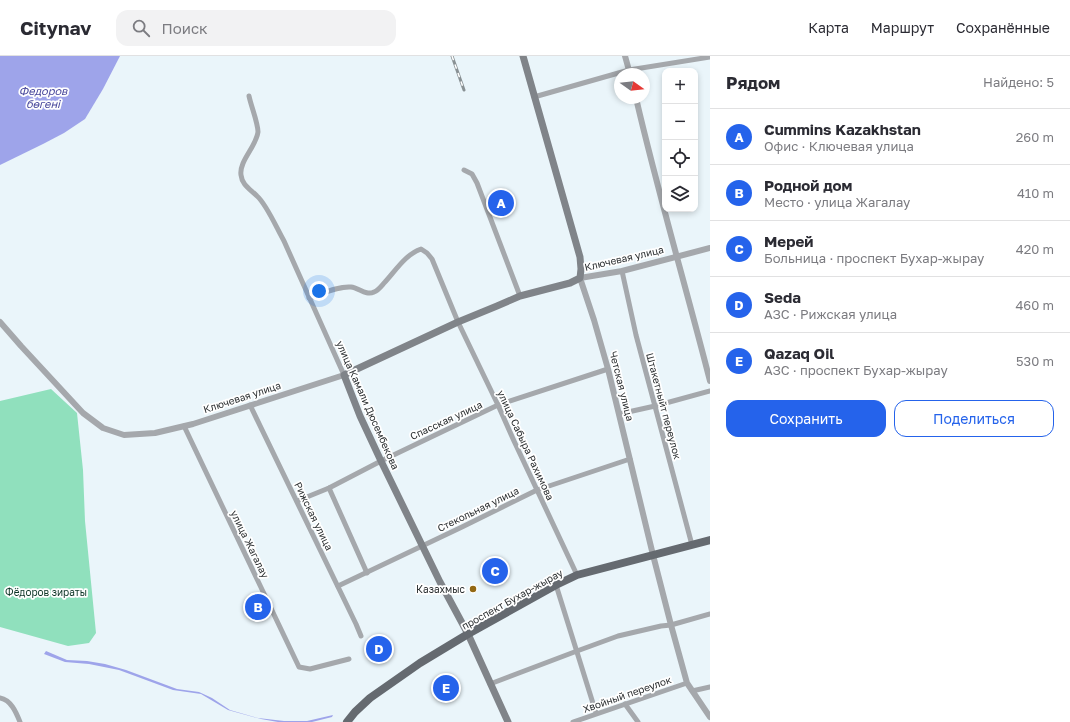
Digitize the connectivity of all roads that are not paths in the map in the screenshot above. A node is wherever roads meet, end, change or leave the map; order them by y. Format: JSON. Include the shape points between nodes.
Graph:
{"nodes":[{"id":1,"x":523,"y":56,"type":"edge"},
{"id":2,"x":625,"y":56,"type":"edge"},
{"id":3,"x":710,"y":56,"type":"edge"},
{"id":4,"x":629,"y":68,"type":"edge"},
{"id":5,"x":650,"y":68,"type":"edge"},
{"id":6,"x":614,"y":76,"type":"edge"},
{"id":7,"x":249,"y":96,"type":"dead end"},
{"id":8,"x":534,"y":98,"type":"junction"},
{"id":9,"x":637,"y":104,"type":"edge"},
{"id":10,"x":464,"y":170,"type":"dead end"},
{"id":11,"x":710,"y":248,"type":"edge"},
{"id":12,"x":676,"y":256,"type":"junction"},
{"id":13,"x":622,"y":271,"type":"junction"},
{"id":14,"x":580,"y":278,"type":"junction"},
{"id":15,"x":520,"y":296,"type":"junction"},
{"id":16,"x":309,"y":298,"type":"junction"},
{"id":17,"x":0,"y":322,"type":"edge"},
{"id":18,"x":458,"y":322,"type":"junction"},
{"id":19,"x":608,"y":369,"type":"junction"},
{"id":20,"x":344,"y":375,"type":"junction"},
{"id":21,"x":710,"y":381,"type":"edge"},
{"id":22,"x":710,"y":391,"type":"edge"},
{"id":23,"x":250,"y":405,"type":"junction"},
{"id":24,"x":498,"y":405,"type":"junction"},
{"id":25,"x":656,"y":406,"type":"junction"},
{"id":26,"x":619,"y":414,"type":"junction"},
{"id":27,"x":184,"y":426,"type":"junction"},
{"id":28,"x":630,"y":459,"type":"junction"},
{"id":29,"x":381,"y":460,"type":"junction"},
{"id":30,"x":328,"y":488,"type":"junction"},
{"id":31,"x":537,"y":490,"type":"junction"},
{"id":32,"x":297,"y":501,"type":"junction"},
{"id":33,"x":710,"y":540,"type":"edge"},
{"id":34,"x":692,"y":545,"type":"junction"},
{"id":35,"x":423,"y":546,"type":"junction"},
{"id":36,"x":653,"y":556,"type":"junction"},
{"id":37,"x":367,"y":573,"type":"junction"},
{"id":38,"x":577,"y":576,"type":"junction"},
{"id":39,"x":556,"y":585,"type":"junction"},
{"id":40,"x":338,"y":586,"type":"junction"},
{"id":41,"x":710,"y":614,"type":"edge"},
{"id":42,"x":670,"y":625,"type":"junction"},
{"id":43,"x":468,"y":634,"type":"junction"},
{"id":44,"x":361,"y":636,"type":"dead end"},
{"id":45,"x":577,"y":651,"type":"junction"},
{"id":46,"x":349,"y":660,"type":"dead end"},
{"id":47,"x":687,"y":683,"type":"junction"},
{"id":48,"x":490,"y":684,"type":"junction"},
{"id":49,"x":710,"y":686,"type":"edge"},
{"id":50,"x":692,"y":692,"type":"junction"},
{"id":51,"x":0,"y":698,"type":"edge"},
{"id":52,"x":625,"y":704,"type":"junction"},
{"id":53,"x":596,"y":713,"type":"junction"},
{"id":54,"x":710,"y":717,"type":"edge"},
{"id":55,"x":20,"y":722,"type":"edge"},
{"id":56,"x":347,"y":722,"type":"edge"},
{"id":57,"x":508,"y":722,"type":"edge"},
{"id":58,"x":573,"y":722,"type":"edge"},
{"id":59,"x":638,"y":722,"type":"edge"}],
"edges":[{"from":1,"to":8,"type":"main road","name":"Четская улица"},
{"from":2,"to":4,"type":"street"},
{"from":3,"to":5,"type":"street"},
{"from":6,"to":8,"type":"street"},
{"from":7,"to":16,"type":"street","name":"улица Камали Дюсембекова","via":[[258,132],[242,166],[241,177],[244,184],[259,197],[273,220]]},
{"from":8,"to":14,"type":"main road","name":"Четская улица","via":[[580,257]]},
{"from":9,"to":12,"type":"street"},
{"from":10,"to":15,"type":"street","via":[[472,174],[477,183]]},
{"from":11,"to":12,"type":"street","name":"Ключевая улица"},
{"from":12,"to":13,"type":"street","name":"Ключевая улица"},
{"from":12,"to":21,"type":"street"},
{"from":13,"to":14,"type":"street","name":"Ключевая улица"},
{"from":13,"to":25,"type":"street","name":"Штакетныйт переулок","via":[[636,335]]},
{"from":14,"to":15,"type":"main road","name":"Ключевая улица"},
{"from":14,"to":19,"type":"street","name":"Четская улица"},
{"from":15,"to":18,"type":"main road","name":"Ключевая улица"},
{"from":16,"to":18,"type":"street","name":"улица Сабыра Рахимова","via":[[341,288],[352,287],[368,294],[374,292],[408,256],[421,249],[432,259]]},
{"from":16,"to":20,"type":"street","name":"улица Камали Дюсембекова"},
{"from":17,"to":27,"type":"street","name":"Ключевая улица","via":[[83,413],[103,428],[124,435],[155,433]]},
{"from":18,"to":20,"type":"main road","name":"Ключевая улица"},
{"from":18,"to":24,"type":"street","name":"улица Сабыра Рахимова"},
{"from":19,"to":24,"type":"street","name":"Спасская улица"},
{"from":19,"to":26,"type":"street","name":"Четская улица"},
{"from":20,"to":23,"type":"street","name":"Ключевая улица"},
{"from":20,"to":29,"type":"main road","name":"улица Камали Дюсембекова"},
{"from":22,"to":25,"type":"street"},
{"from":23,"to":27,"type":"street","name":"Ключевая улица"},
{"from":23,"to":32,"type":"street","name":"Рижская улица"},
{"from":24,"to":29,"type":"street","name":"Спасская улица"},
{"from":24,"to":31,"type":"street","name":"улица Сабыра Рахимова"},
{"from":25,"to":26,"type":"street"},
{"from":25,"to":34,"type":"street","name":"Штакетныйт переулок"},
{"from":26,"to":28,"type":"street","name":"Четская улица"},
{"from":27,"to":46,"type":"street","name":"улица Жагалау","via":[[299,667],[310,669]]},
{"from":28,"to":31,"type":"street","name":"Стекольная улица"},
{"from":28,"to":36,"type":"street","name":"Четская улица"},
{"from":29,"to":30,"type":"street","name":"Спасская улица"},
{"from":29,"to":35,"type":"main road","name":"улица Камали Дюсембекова"},
{"from":30,"to":32,"type":"street","name":"Спасская улица"},
{"from":30,"to":37,"type":"street"},
{"from":31,"to":35,"type":"street","name":"Стекольная улица"},
{"from":31,"to":38,"type":"street","name":"улица Сабыра Рахимова"},
{"from":32,"to":40,"type":"street","name":"Рижская улица"},
{"from":33,"to":34,"type":"main road","name":"проспект Бухар-жырау"},
{"from":34,"to":36,"type":"main road","name":"проспект Бухар-жырау"},
{"from":35,"to":37,"type":"street","name":"Стекольная улица"},
{"from":35,"to":43,"type":"main road","name":"улица Камали Дюсембекова"},
{"from":36,"to":38,"type":"main road","name":"проспект Бухар-жырау"},
{"from":36,"to":42,"type":"street","name":"Четская улица"},
{"from":37,"to":40,"type":"street","name":"Стекольная улица"},
{"from":38,"to":39,"type":"main road","name":"проспект Бухар-жырау"},
{"from":39,"to":43,"type":"main road","name":"проспект Бухар-жырау"},
{"from":39,"to":45,"type":"street"},
{"from":40,"to":44,"type":"street","name":"Рижская улица"},
{"from":41,"to":42,"type":"street"},
{"from":42,"to":45,"type":"street","via":[[618,636]]},
{"from":42,"to":47,"type":"street","name":"Четская улица"},
{"from":43,"to":48,"type":"main road","name":"улица Камали Дюсембекова"},
{"from":43,"to":56,"type":"main road","name":"проспект Бухар-жырау","via":[[370,698]]},
{"from":45,"to":48,"type":"street"},
{"from":45,"to":53,"type":"street"},
{"from":47,"to":50,"type":"street","name":"Четская улица"},
{"from":47,"to":52,"type":"street","name":"Хвойный переулок"},
{"from":48,"to":57,"type":"main road","name":"улица Камали Дюсембекова"},
{"from":49,"to":50,"type":"street"},
{"from":50,"to":54,"type":"street","name":"Четская улица"},
{"from":51,"to":55,"type":"street","via":[[5,699],[16,710]]},
{"from":52,"to":53,"type":"street","name":"Хвойный переулок"},
{"from":52,"to":59,"type":"street"},
{"from":53,"to":58,"type":"street","name":"Хвойный переулок"}]}
